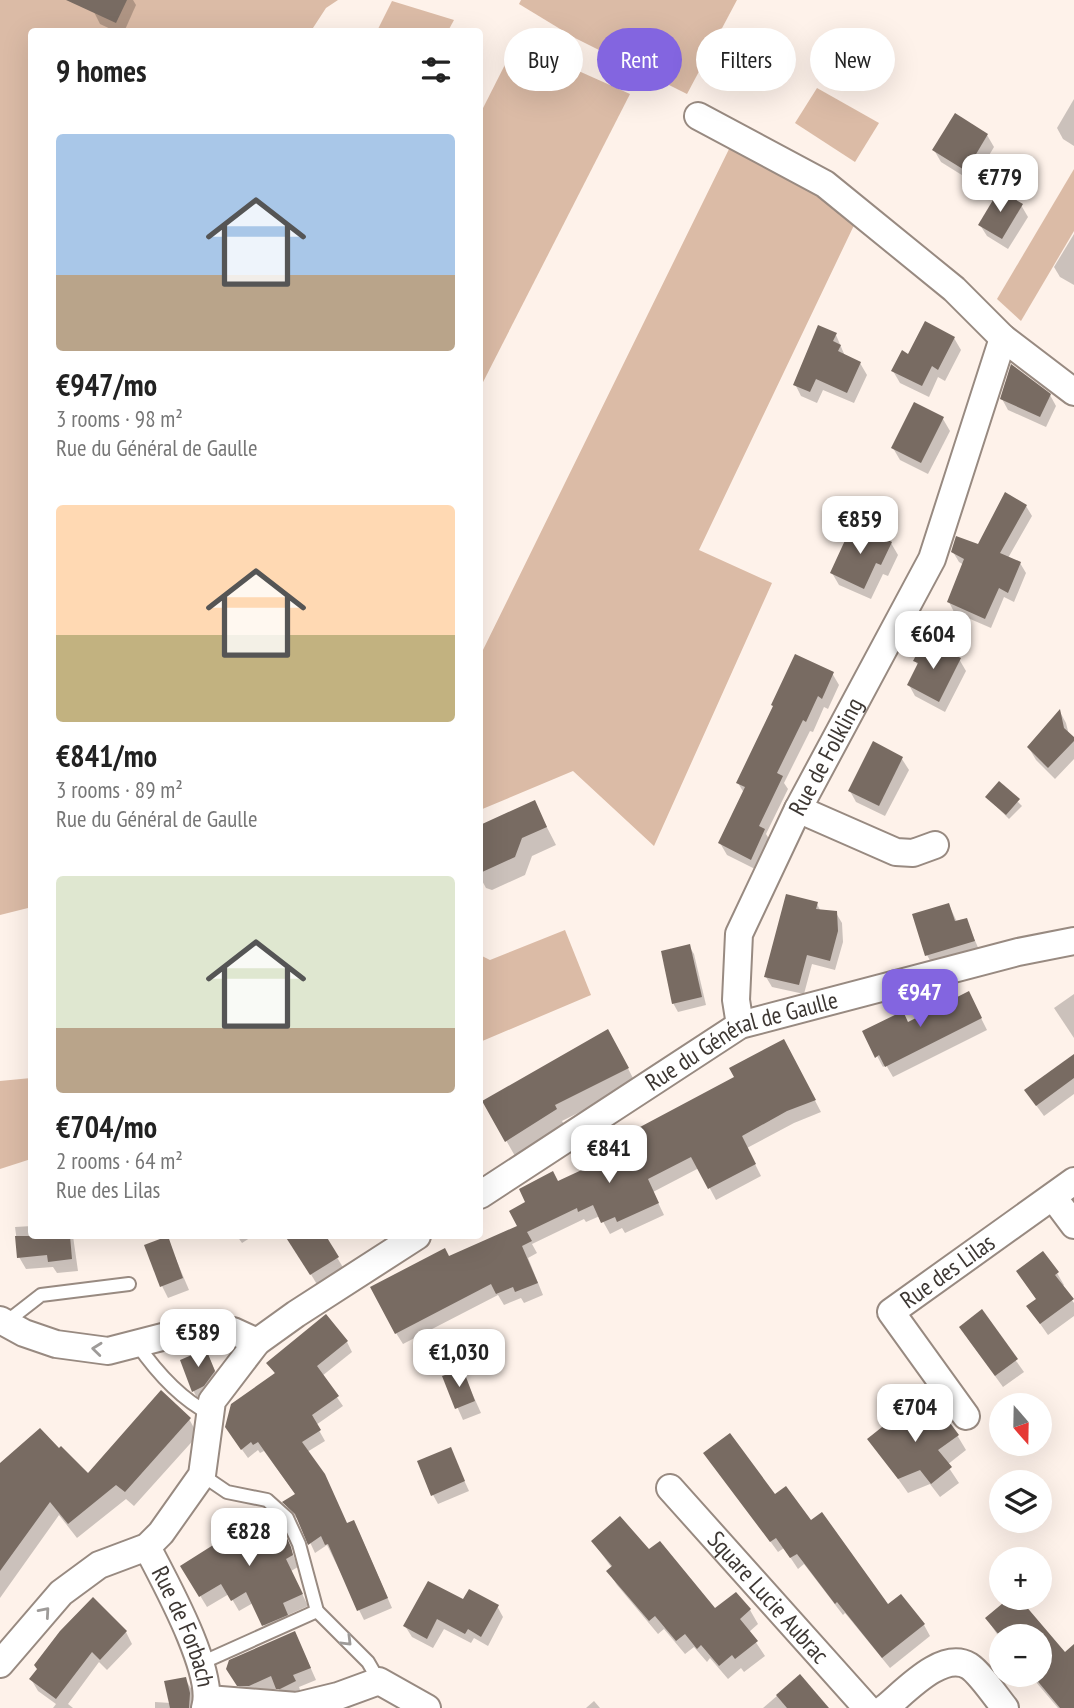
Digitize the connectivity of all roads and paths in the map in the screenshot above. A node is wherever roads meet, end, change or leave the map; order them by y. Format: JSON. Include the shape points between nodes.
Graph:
{"nodes":[{"id":1,"x":698,"y":116,"type":"dead end"},
{"id":2,"x":1003,"y":338,"type":"junction"},
{"id":3,"x":1074,"y":391,"type":"edge"},
{"id":4,"x":798,"y":809,"type":"junction"},
{"id":5,"x":935,"y":845,"type":"dead end"},
{"id":6,"x":1074,"y":941,"type":"edge"},
{"id":7,"x":740,"y":1025,"type":"junction"},
{"id":8,"x":1074,"y":1181,"type":"edge"},
{"id":9,"x":483,"y":1193,"type":"edge"},
{"id":10,"x":1053,"y":1197,"type":"junction"},
{"id":11,"x":1074,"y":1225,"type":"edge"},
{"id":12,"x":412,"y":1239,"type":"edge"},
{"id":13,"x":129,"y":1284,"type":"dead end"},
{"id":14,"x":3,"y":1321,"type":"edge"},
{"id":15,"x":257,"y":1342,"type":"junction"},
{"id":16,"x":137,"y":1344,"type":"junction"},
{"id":17,"x":210,"y":1415,"type":"junction"},
{"id":18,"x":967,"y":1416,"type":"dead end"},
{"id":19,"x":202,"y":1475,"type":"junction"},
{"id":20,"x":670,"y":1488,"type":"dead end"},
{"id":21,"x":147,"y":1547,"type":"junction"},
{"id":22,"x":317,"y":1611,"type":"junction"},
{"id":23,"x":3,"y":1656,"type":"edge"},
{"id":24,"x":199,"y":1664,"type":"junction"},
{"id":25,"x":379,"y":1681,"type":"junction"},
{"id":26,"x":206,"y":1704,"type":"edge"},
{"id":27,"x":427,"y":1708,"type":"edge"},
{"id":28,"x":867,"y":1708,"type":"edge"},
{"id":29,"x":886,"y":1708,"type":"edge"},
{"id":30,"x":1005,"y":1708,"type":"edge"}],
"edges":[{"from":1,"to":2,"type":"street","via":[[825,184],[954,289]]},
{"from":2,"to":3,"type":"street"},
{"from":2,"to":4,"type":"street","name":"Rue de Folkling","via":[[933,559]]},
{"from":4,"to":5,"type":"street","via":[[896,852],[913,853]]},
{"from":4,"to":7,"type":"street","name":"Rue de Folkling","via":[[739,934],[736,1000]]},
{"from":6,"to":7,"type":"street","name":"Rue du Général de Gaulle"},
{"from":7,"to":9,"type":"street","name":"Rue du Général de Gaulle"},
{"from":8,"to":10,"type":"street","name":"Rue des Lilas"},
{"from":10,"to":11,"type":"street"},
{"from":10,"to":18,"type":"street","name":"Rue des Lilas","via":[[891,1312]]},
{"from":12,"to":15,"type":"street"},
{"from":13,"to":14,"type":"lane","via":[[41,1296]]},
{"from":16,"to":14,"type":"street","one_way":true,"via":[[108,1351],[56,1344],[24,1334]]},
{"from":15,"to":16,"type":"street","via":[[205,1326]]},
{"from":15,"to":17,"type":"street","via":[[212,1401]]},
{"from":16,"to":17,"type":"lane","via":[[151,1364]]},
{"from":17,"to":19,"type":"street"},
{"from":19,"to":21,"type":"street"},
{"from":19,"to":22,"type":"lane","via":[[227,1492],[267,1500],[287,1518]]},
{"from":20,"to":28,"type":"street","name":"Square Lucie Aubrac"},
{"from":23,"to":21,"type":"street","one_way":true,"via":[[61,1593],[99,1565]]},
{"from":21,"to":24,"type":"street","name":"Rue de Forbach","via":[[177,1602]]},
{"from":22,"to":24,"type":"lane"},
{"from":22,"to":25,"type":"lane","one_way":true,"via":[[368,1662]]},
{"from":24,"to":26,"type":"street","name":"Rue de Forbach"},
{"from":25,"to":26,"type":"street","via":[[297,1706]]},
{"from":25,"to":27,"type":"street"},
{"from":29,"to":30,"type":"street","via":[[938,1665],[956,1662],[970,1667]]}]}
